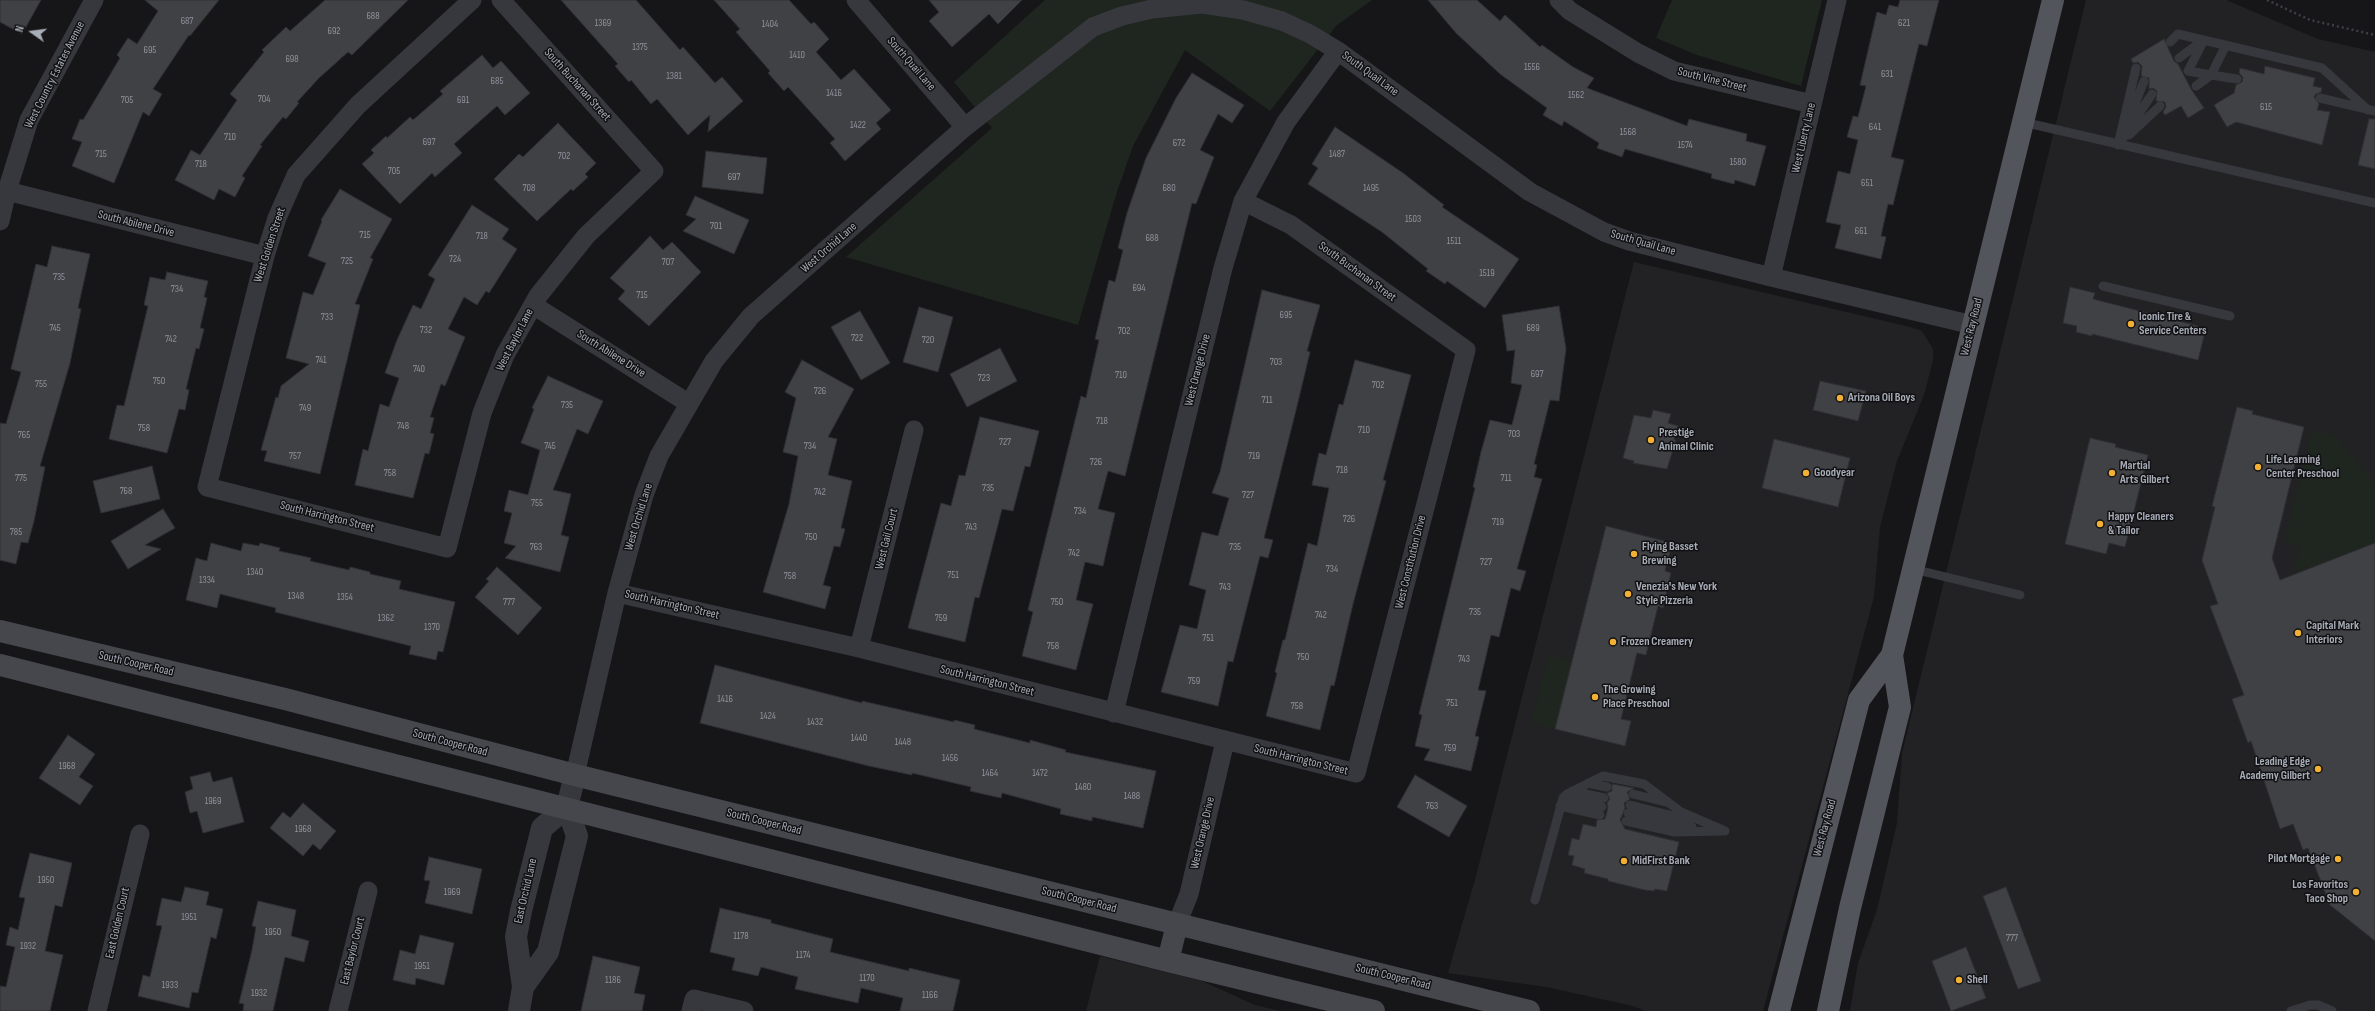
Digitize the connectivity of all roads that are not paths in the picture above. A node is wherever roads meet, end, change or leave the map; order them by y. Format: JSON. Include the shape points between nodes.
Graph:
{"nodes":[{"id":1,"x":94,"y":0,"type":"edge"},
{"id":2,"x":472,"y":0,"type":"edge"},
{"id":3,"x":501,"y":0,"type":"edge"},
{"id":4,"x":1559,"y":0,"type":"edge"},
{"id":5,"x":1837,"y":0,"type":"edge"},
{"id":6,"x":2053,"y":0,"type":"edge"},
{"id":7,"x":858,"y":1,"type":"edge"},
{"id":8,"x":2204,"y":40,"type":"junction"},
{"id":9,"x":2170,"y":42,"type":"dead end"},
{"id":10,"x":2226,"y":45,"type":"junction"},
{"id":11,"x":1338,"y":51,"type":"junction"},
{"id":12,"x":2179,"y":58,"type":"dead end"},
{"id":13,"x":2136,"y":68,"type":"dead end"},
{"id":14,"x":2211,"y":75,"type":"junction"},
{"id":15,"x":2237,"y":79,"type":"dead end"},
{"id":16,"x":2144,"y":81,"type":"dead end"},
{"id":17,"x":2196,"y":86,"type":"dead end"},
{"id":18,"x":2152,"y":94,"type":"dead end"},
{"id":19,"x":2320,"y":98,"type":"dead end"},
{"id":20,"x":1812,"y":104,"type":"junction"},
{"id":21,"x":2160,"y":106,"type":"dead end"},
{"id":22,"x":2372,"y":110,"type":"edge"},
{"id":23,"x":2023,"y":122,"type":"junction"},
{"id":24,"x":965,"y":128,"type":"junction"},
{"id":25,"x":2118,"y":145,"type":"junction"},
{"id":26,"x":654,"y":171,"type":"joint"},
{"id":27,"x":7,"y":191,"type":"junction"},
{"id":28,"x":1243,"y":201,"type":"junction"},
{"id":29,"x":2375,"y":204,"type":"edge"},
{"id":30,"x":0,"y":222,"type":"edge"},
{"id":31,"x":265,"y":256,"type":"junction"},
{"id":32,"x":1771,"y":276,"type":"junction"},
{"id":33,"x":2103,"y":286,"type":"dead end"},
{"id":34,"x":533,"y":305,"type":"junction"},
{"id":35,"x":2230,"y":316,"type":"dead end"},
{"id":36,"x":1973,"y":325,"type":"junction"},
{"id":37,"x":1466,"y":350,"type":"joint"},
{"id":38,"x":688,"y":403,"type":"junction"},
{"id":39,"x":914,"y":430,"type":"dead end"},
{"id":40,"x":207,"y":487,"type":"joint"},
{"id":41,"x":447,"y":548,"type":"joint"},
{"id":42,"x":1913,"y":569,"type":"junction"},
{"id":43,"x":617,"y":593,"type":"junction"},
{"id":44,"x":2020,"y":595,"type":"dead end"},
{"id":45,"x":0,"y":631,"type":"edge"},
{"id":46,"x":859,"y":648,"type":"junction"},
{"id":47,"x":1892,"y":655,"type":"junction"},
{"id":48,"x":0,"y":665,"type":"edge"},
{"id":49,"x":1114,"y":713,"type":"junction"},
{"id":50,"x":1225,"y":741,"type":"junction"},
{"id":51,"x":1356,"y":773,"type":"joint"},
{"id":52,"x":575,"y":775,"type":"junction"},
{"id":53,"x":1588,"y":783,"type":"junction"},
{"id":54,"x":1607,"y":787,"type":"dead end"},
{"id":55,"x":1572,"y":791,"type":"junction"},
{"id":56,"x":1633,"y":794,"type":"dead end"},
{"id":57,"x":1562,"y":802,"type":"junction"},
{"id":58,"x":1671,"y":803,"type":"junction"},
{"id":59,"x":567,"y":807,"type":"junction"},
{"id":60,"x":1725,"y":831,"type":"junction"},
{"id":61,"x":140,"y":834,"type":"dead end"},
{"id":62,"x":368,"y":891,"type":"dead end"},
{"id":63,"x":1535,"y":900,"type":"dead end"},
{"id":64,"x":1177,"y":924,"type":"junction"},
{"id":65,"x":1168,"y":961,"type":"junction"},
{"id":66,"x":523,"y":988,"type":"junction"},
{"id":67,"x":693,"y":1005,"type":"edge"},
{"id":68,"x":97,"y":1011,"type":"edge"},
{"id":69,"x":338,"y":1011,"type":"edge"},
{"id":70,"x":519,"y":1011,"type":"edge"},
{"id":71,"x":744,"y":1011,"type":"edge"},
{"id":72,"x":1374,"y":1011,"type":"edge"},
{"id":73,"x":1529,"y":1011,"type":"edge"},
{"id":74,"x":1778,"y":1011,"type":"edge"},
{"id":75,"x":1828,"y":1011,"type":"edge"},
{"id":76,"x":2291,"y":1011,"type":"edge"},
{"id":77,"x":2332,"y":1011,"type":"edge"}],
"edges":[{"from":1,"to":27,"type":"street","name":"West Country Estates Avenue","via":[[29,120]]},
{"from":2,"to":31,"type":"street","name":"West Golden Street","via":[[358,104],[296,175],[277,218]]},
{"from":3,"to":26,"type":"street","name":"South Buchanan Street"},
{"from":4,"to":20,"type":"street","name":"South Vine Street","via":[[1570,11],[1638,53],[1674,71]]},
{"from":5,"to":20,"type":"street","name":"West Liberty Lane"},
{"from":6,"to":23,"type":"main road","name":"West Ray Road"},
{"from":7,"to":24,"type":"street","name":"South Quail Lane"},
{"from":8,"to":9,"type":"lane","via":[[2178,34]]},
{"from":8,"to":10,"type":"lane"},
{"from":8,"to":12,"type":"lane"},
{"from":8,"to":14,"type":"lane","via":[[2188,71]]},
{"from":10,"to":14,"type":"lane"},
{"from":10,"to":22,"type":"lane","via":[[2322,68]]},
{"from":11,"to":24,"type":"street","name":"West Orchid Lane","via":[[1282,21],[1243,10],[1202,4],[1152,9],[1122,16],[1093,27]]},
{"from":11,"to":28,"type":"street","name":"West Orange Drive","via":[[1286,122]]},
{"from":11,"to":32,"type":"street","name":"South Quail Lane","via":[[1530,192],[1604,232]]},
{"from":13,"to":25,"type":"lane"},
{"from":14,"to":15,"type":"lane"},
{"from":14,"to":17,"type":"lane"},
{"from":16,"to":25,"type":"lane"},
{"from":18,"to":25,"type":"lane"},
{"from":19,"to":22,"type":"lane"},
{"from":20,"to":32,"type":"street","name":"West Liberty Lane"},
{"from":21,"to":25,"type":"lane"},
{"from":23,"to":25,"type":"lane"},
{"from":23,"to":36,"type":"main road","name":"West Ray Road"},
{"from":24,"to":38,"type":"street","name":"West Orchid Lane","via":[[751,316],[714,361]]},
{"from":25,"to":29,"type":"lane"},
{"from":26,"to":34,"type":"street","name":"West Baylor Lane","via":[[586,236]]},
{"from":27,"to":30,"type":"street","name":"West Country Estates Avenue"},
{"from":27,"to":31,"type":"street","name":"South Abilene Drive"},
{"from":28,"to":37,"type":"street","name":"South Buchanan Street","via":[[1291,225]]},
{"from":28,"to":49,"type":"street","name":"West Orange Drive","via":[[1223,268]]},
{"from":31,"to":40,"type":"street","name":"West Golden Street"},
{"from":32,"to":36,"type":"street","name":"South Quail Lane"},
{"from":33,"to":35,"type":"lane"},
{"from":34,"to":38,"type":"street","name":"South Abilene Drive"},
{"from":34,"to":41,"type":"street","name":"West Baylor Lane","via":[[505,355],[482,413]]},
{"from":36,"to":42,"type":"main road","name":"West Ray Road"},
{"from":37,"to":51,"type":"street","name":"West Constitution Drive"},
{"from":38,"to":43,"type":"street","name":"West Orchid Lane","via":[[659,456],[644,495]]},
{"from":39,"to":46,"type":"street","name":"West Gail Court"},
{"from":40,"to":41,"type":"street","name":"South Harrington Street"},
{"from":42,"to":44,"type":"lane"},
{"from":42,"to":47,"type":"main road","name":"West Ray Road"},
{"from":43,"to":46,"type":"street","name":"South Harrington Street"},
{"from":43,"to":52,"type":"street","name":"West Orchid Lane"},
{"from":45,"to":52,"type":"main road","name":"South Cooper Road","via":[[285,699]]},
{"from":46,"to":49,"type":"street","name":"South Harrington Street"},
{"from":47,"to":74,"type":"main road","name":"West Ray Road","via":[[1858,700]]},
{"from":47,"to":75,"type":"main road","name":"West Ray Road","via":[[1900,707],[1850,908]]},
{"from":48,"to":59,"type":"main road"},
{"from":49,"to":50,"type":"street","name":"South Harrington Street"},
{"from":50,"to":51,"type":"street","name":"South Harrington Street"},
{"from":50,"to":64,"type":"street","name":"West Orange Drive","via":[[1189,894]]},
{"from":52,"to":59,"type":"street"},
{"from":52,"to":64,"type":"main road","name":"South Cooper Road"},
{"from":53,"to":54,"type":"lane"},
{"from":53,"to":55,"type":"lane"},
{"from":53,"to":58,"type":"lane","via":[[1602,776],[1644,784]]},
{"from":55,"to":57,"type":"lane"},
{"from":55,"to":57,"type":"lane","via":[[1602,807]]},
{"from":56,"to":58,"type":"lane"},
{"from":57,"to":63,"type":"lane"},
{"from":58,"to":60,"type":"lane","via":[[1681,812]]},
{"from":59,"to":65,"type":"main road"},
{"from":59,"to":66,"type":"street","name":"East Orchid Lane","via":[[577,836],[548,952]]},
{"from":59,"to":66,"type":"street","name":"East Orchid Lane","via":[[542,828],[521,911],[516,937]]},
{"from":60,"to":60,"type":"lane","via":[[1675,832],[1628,813]]},
{"from":61,"to":68,"type":"street","name":"East Golden Court"},
{"from":62,"to":69,"type":"street","name":"East Baylor Court"},
{"from":64,"to":65,"type":"main road"},
{"from":64,"to":73,"type":"main road","name":"South Cooper Road"},
{"from":65,"to":72,"type":"main road"},
{"from":66,"to":70,"type":"street","name":"East Orchid Lane"},
{"from":67,"to":71,"type":"street"},
{"from":76,"to":77,"type":"lane","via":[[2310,1004]]}]}
